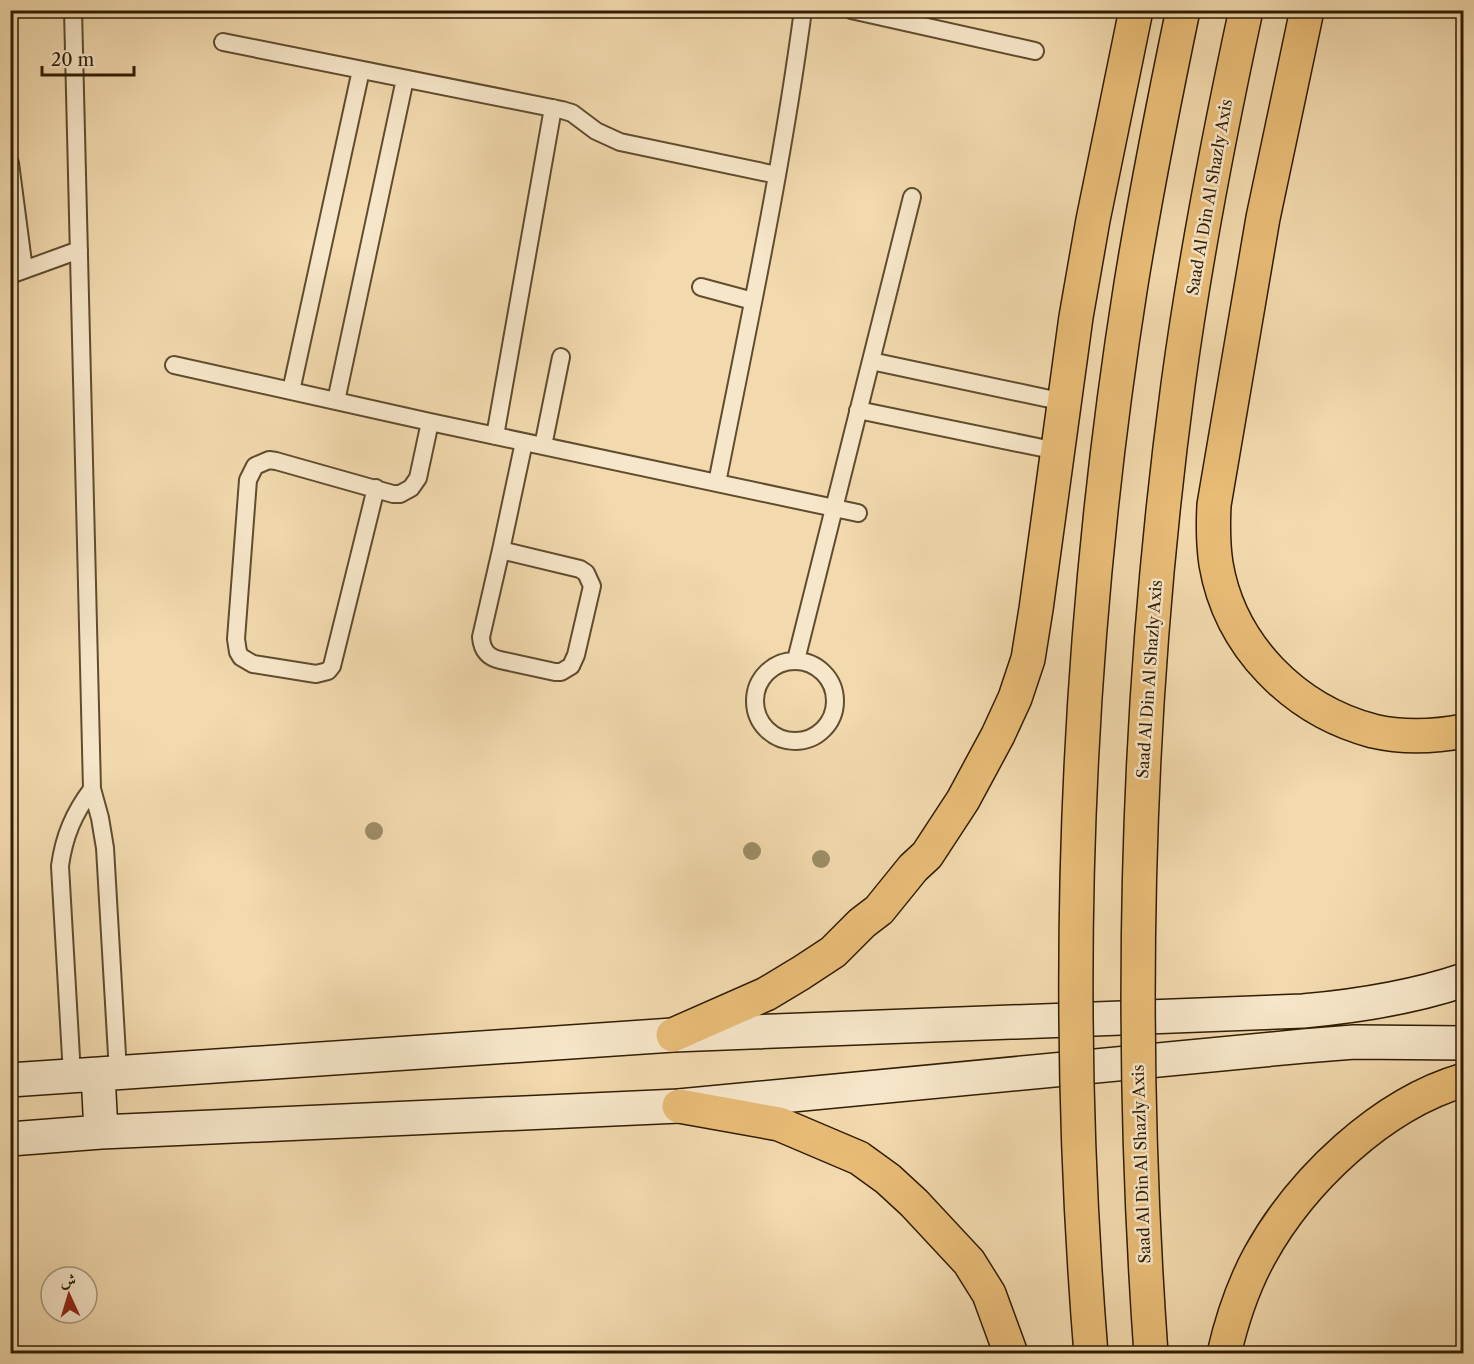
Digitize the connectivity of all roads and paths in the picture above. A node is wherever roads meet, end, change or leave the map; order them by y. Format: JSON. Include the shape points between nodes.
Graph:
{"nodes":[{"id":1,"x":73,"y":10,"type":"edge"},
{"id":2,"x":803,"y":10,"type":"edge"},
{"id":3,"x":851,"y":10,"type":"edge"},
{"id":4,"x":1136,"y":10,"type":"edge"},
{"id":5,"x":1184,"y":10,"type":"edge"},
{"id":6,"x":1246,"y":10,"type":"edge"},
{"id":7,"x":1307,"y":10,"type":"edge"},
{"id":8,"x":223,"y":42,"type":"dead end"},
{"id":9,"x":1035,"y":51,"type":"dead end"},
{"id":10,"x":361,"y":70,"type":"junction"},
{"id":11,"x":405,"y":79,"type":"junction"},
{"id":12,"x":553,"y":108,"type":"junction"},
{"id":13,"x":10,"y":163,"type":"edge"},
{"id":14,"x":777,"y":175,"type":"junction"},
{"id":15,"x":912,"y":197,"type":"dead end"},
{"id":16,"x":79,"y":250,"type":"junction"},
{"id":17,"x":17,"y":272,"type":"edge"},
{"id":18,"x":701,"y":287,"type":"dead end"},
{"id":19,"x":753,"y":301,"type":"junction"},
{"id":20,"x":561,"y":357,"type":"dead end"},
{"id":21,"x":871,"y":361,"type":"junction"},
{"id":22,"x":174,"y":365,"type":"dead end"},
{"id":23,"x":291,"y":391,"type":"junction"},
{"id":24,"x":336,"y":401,"type":"junction"},
{"id":25,"x":1064,"y":402,"type":"junction"},
{"id":26,"x":858,"y":410,"type":"junction"},
{"id":27,"x":430,"y":422,"type":"junction"},
{"id":28,"x":495,"y":436,"type":"junction"},
{"id":29,"x":524,"y":442,"type":"junction"},
{"id":30,"x":543,"y":446,"type":"junction"},
{"id":31,"x":1058,"y":451,"type":"junction"},
{"id":32,"x":717,"y":483,"type":"junction"},
{"id":33,"x":376,"y":488,"type":"junction"},
{"id":34,"x":834,"y":508,"type":"junction"},
{"id":35,"x":858,"y":513,"type":"dead end"},
{"id":36,"x":501,"y":550,"type":"junction"},
{"id":37,"x":796,"y":660,"type":"junction"},
{"id":38,"x":1464,"y":731,"type":"edge"},
{"id":39,"x":92,"y":789,"type":"junction"},
{"id":40,"x":1464,"y":980,"type":"edge"},
{"id":41,"x":673,"y":1035,"type":"junction"},
{"id":42,"x":1464,"y":1043,"type":"edge"},
{"id":43,"x":96,"y":1074,"type":"junction"},
{"id":44,"x":10,"y":1080,"type":"edge"},
{"id":45,"x":1464,"y":1080,"type":"edge"},
{"id":46,"x":679,"y":1106,"type":"junction"},
{"id":47,"x":101,"y":1132,"type":"junction"},
{"id":48,"x":10,"y":1138,"type":"edge"},
{"id":49,"x":1011,"y":1353,"type":"edge"},
{"id":50,"x":1091,"y":1353,"type":"edge"},
{"id":51,"x":1151,"y":1353,"type":"edge"},
{"id":52,"x":1224,"y":1353,"type":"edge"}],
"edges":[{"from":1,"to":16,"type":"lane"},
{"from":2,"to":14,"type":"lane"},
{"from":3,"to":9,"type":"lane"},
{"from":4,"to":25,"type":"highway","via":[[1093,220]]},
{"from":5,"to":50,"type":"highway","bridge":true,"via":[[1158,131],[1123,340],[1101,517],[1088,672],[1079,828],[1076,995]]},
{"from":6,"to":51,"type":"highway","name":"Saad Al Din Al Shazly Axis","bridge":true,"via":[[1218,141],[1182,360],[1159,546],[1146,708],[1137,1034],[1141,1198]]},
{"from":7,"to":38,"type":"highway","via":[[1263,218],[1214,505],[1216,565],[1231,613],[1251,648],[1300,698],[1345,722],[1375,731],[1436,736]]},
{"from":8,"to":10,"type":"lane"},
{"from":10,"to":11,"type":"lane"},
{"from":10,"to":23,"type":"lane"},
{"from":11,"to":12,"type":"lane"},
{"from":11,"to":24,"type":"lane"},
{"from":12,"to":14,"type":"lane","via":[[572,113],[620,142]]},
{"from":12,"to":28,"type":"lane"},
{"from":13,"to":17,"type":"lane"},
{"from":14,"to":19,"type":"lane"},
{"from":15,"to":21,"type":"lane"},
{"from":16,"to":17,"type":"lane"},
{"from":16,"to":39,"type":"lane"},
{"from":18,"to":19,"type":"lane"},
{"from":19,"to":32,"type":"lane"},
{"from":20,"to":30,"type":"lane"},
{"from":21,"to":25,"type":"lane"},
{"from":21,"to":26,"type":"lane"},
{"from":22,"to":23,"type":"lane"},
{"from":23,"to":24,"type":"lane"},
{"from":24,"to":27,"type":"lane"},
{"from":25,"to":31,"type":"highway"},
{"from":26,"to":31,"type":"lane"},
{"from":26,"to":34,"type":"lane"},
{"from":27,"to":28,"type":"lane"},
{"from":27,"to":33,"type":"lane","via":[[415,483],[400,494]]},
{"from":28,"to":29,"type":"lane"},
{"from":29,"to":30,"type":"lane"},
{"from":29,"to":36,"type":"lane"},
{"from":30,"to":32,"type":"lane"},
{"from":31,"to":41,"type":"highway","via":[[1028,659],[998,735],[927,855],[879,910],[833,952],[766,994]]},
{"from":32,"to":34,"type":"lane"},
{"from":33,"to":33,"type":"lane","via":[[276,461],[255,466],[248,480],[236,639],[238,652],[246,662],[316,674],[333,666]]},
{"from":34,"to":35,"type":"lane"},
{"from":34,"to":37,"type":"lane"},
{"from":36,"to":36,"type":"lane","via":[[481,637],[483,650],[500,660],[555,672],[566,669],[576,655],[592,592],[590,579],[580,569]]},
{"from":37,"to":37,"type":"lane","via":[[783,662],[762,677],[754,703],[757,716],[775,736],[801,741],[824,729],[836,705],[833,686],[821,669]]},
{"from":39,"to":43,"type":"lane","via":[[105,848]]},
{"from":39,"to":43,"type":"lane","via":[[73,817],[60,866]]},
{"from":40,"to":41,"type":"main road","via":[[1397,999],[1303,1011]]},
{"from":41,"to":43,"type":"main road"},
{"from":42,"to":46,"type":"main road","via":[[1344,1043]]},
{"from":43,"to":44,"type":"main road"},
{"from":43,"to":47,"type":"main road"},
{"from":45,"to":52,"type":"highway","via":[[1416,1100],[1376,1125],[1305,1191],[1260,1255],[1243,1290]]},
{"from":46,"to":47,"type":"main road"},
{"from":46,"to":49,"type":"highway","via":[[779,1124],[869,1165],[914,1203],[969,1262],[989,1294]]},
{"from":47,"to":48,"type":"main road"}]}
